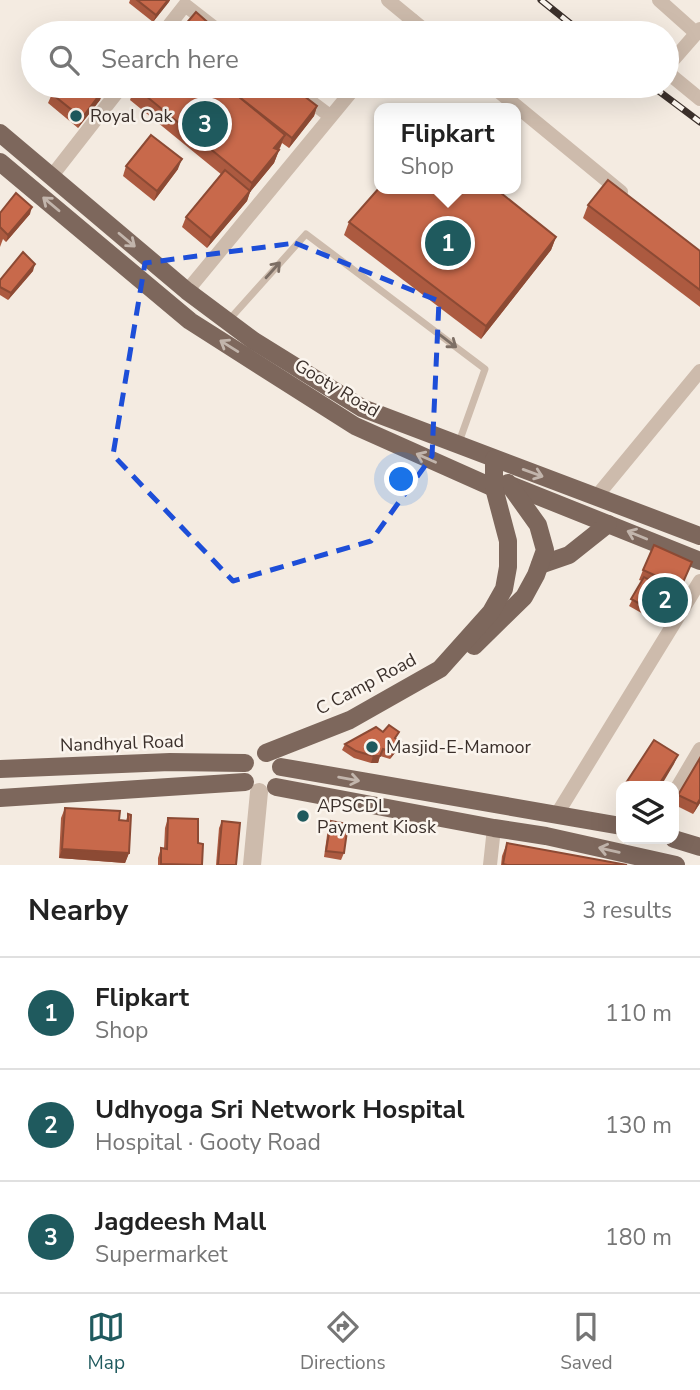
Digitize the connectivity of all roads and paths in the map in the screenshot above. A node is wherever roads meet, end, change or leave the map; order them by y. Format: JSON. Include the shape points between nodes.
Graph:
{"nodes":[{"id":1,"x":388,"y":0,"type":"edge"},
{"id":2,"x":659,"y":0,"type":"edge"},
{"id":3,"x":412,"y":20,"type":"edge"},
{"id":4,"x":172,"y":21,"type":"edge"},
{"id":5,"x":206,"y":21,"type":"edge"},
{"id":6,"x":698,"y":31,"type":"edge"},
{"id":7,"x":679,"y":55,"type":"edge"},
{"id":8,"x":679,"y":81,"type":"edge"},
{"id":9,"x":113,"y":98,"type":"edge"},
{"id":10,"x":306,"y":98,"type":"edge"},
{"id":11,"x":346,"y":98,"type":"edge"},
{"id":12,"x":700,"y":99,"type":"edge"},
{"id":13,"x":521,"y":110,"type":"edge"},
{"id":14,"x":330,"y":116,"type":"junction"},
{"id":15,"x":0,"y":133,"type":"edge"},
{"id":16,"x":0,"y":162,"type":"edge"},
{"id":17,"x":51,"y":177,"type":"junction"},
{"id":18,"x":638,"y":205,"type":"edge"},
{"id":19,"x":187,"y":291,"type":"junction"},
{"id":20,"x":228,"y":321,"type":"junction"},
{"id":21,"x":700,"y":371,"type":"edge"},
{"id":22,"x":458,"y":445,"type":"junction"},
{"id":23,"x":494,"y":459,"type":"junction"},
{"id":24,"x":501,"y":486,"type":"junction"},
{"id":25,"x":596,"y":497,"type":"junction"},
{"id":26,"x":608,"y":524,"type":"junction"},
{"id":27,"x":700,"y":536,"type":"edge"},
{"id":28,"x":700,"y":561,"type":"edge"},
{"id":29,"x":540,"y":565,"type":"junction"},
{"id":30,"x":700,"y":581,"type":"edge"},
{"id":31,"x":443,"y":665,"type":"junction"},
{"id":32,"x":700,"y":749,"type":"edge"},
{"id":33,"x":267,"y":753,"type":"junction"},
{"id":34,"x":245,"y":763,"type":"junction"},
{"id":35,"x":281,"y":767,"type":"junction"},
{"id":36,"x":0,"y":769,"type":"edge"},
{"id":37,"x":679,"y":785,"type":"edge"},
{"id":38,"x":260,"y":787,"type":"junction"},
{"id":39,"x":0,"y":797,"type":"edge"},
{"id":40,"x":557,"y":814,"type":"junction"},
{"id":41,"x":616,"y":825,"type":"edge"},
{"id":42,"x":494,"y":828,"type":"junction"},
{"id":43,"x":679,"y":841,"type":"edge"},
{"id":44,"x":700,"y":847,"type":"edge"},
{"id":45,"x":252,"y":865,"type":"edge"},
{"id":46,"x":490,"y":865,"type":"edge"},
{"id":47,"x":676,"y":865,"type":"edge"}],
"edges":[{"from":1,"to":3,"type":"street"},
{"from":2,"to":6,"type":"street"},
{"from":4,"to":5,"type":"street","via":[[185,5]]},
{"from":6,"to":7,"type":"street"},
{"from":8,"to":12,"type":"street"},
{"from":9,"to":17,"type":"street"},
{"from":10,"to":14,"type":"street"},
{"from":11,"to":14,"type":"street"},
{"from":13,"to":18,"type":"street"},
{"from":14,"to":19,"type":"street"},
{"from":15,"to":17,"type":"main road","name":"Gooty Road"},
{"from":24,"to":16,"type":"main road","name":"Gooty Road","one_way":true,"via":[[355,426],[190,321]]},
{"from":17,"to":19,"type":"main road","name":"Gooty Road","one_way":true},
{"from":19,"to":20,"type":"main road","name":"Gooty Road"},
{"from":20,"to":22,"type":"main road","name":"Gooty Road","via":[[362,408]]},
{"from":20,"to":22,"type":"lane","one_way":true,"via":[[306,233],[485,369]]},
{"from":21,"to":25,"type":"street"},
{"from":22,"to":23,"type":"main road","name":"Gooty Road"},
{"from":23,"to":24,"type":"main road"},
{"from":23,"to":25,"type":"main road","name":"Gooty Road","one_way":true},
{"from":24,"to":26,"type":"main road","name":"Gooty Road"},
{"from":24,"to":29,"type":"main road","via":[[538,525],[545,550]]},
{"from":24,"to":31,"type":"main road","via":[[508,541],[504,589],[491,612]]},
{"from":25,"to":27,"type":"main road","name":"Gooty Road"},
{"from":28,"to":26,"type":"main road","name":"Gooty Road","one_way":true},
{"from":26,"to":29,"type":"main road","via":[[569,555]]},
{"from":29,"to":31,"type":"main road","name":"C Camp Road","via":[[524,597],[508,614],[456,661]]},
{"from":30,"to":40,"type":"street"},
{"from":31,"to":33,"type":"main road","name":"C Camp Road","via":[[350,720]]},
{"from":32,"to":37,"type":"street"},
{"from":33,"to":34,"type":"main road","via":[[252,755]]},
{"from":33,"to":35,"type":"main road"},
{"from":34,"to":36,"type":"main road","name":"Nandhyal Road"},
{"from":34,"to":38,"type":"main road","via":[[242,773]]},
{"from":35,"to":38,"type":"main road","via":[[281,778]]},
{"from":35,"to":40,"type":"main road","one_way":true},
{"from":38,"to":39,"type":"main road"},
{"from":38,"to":42,"type":"main road"},
{"from":38,"to":45,"type":"street"},
{"from":40,"to":41,"type":"main road"},
{"from":42,"to":46,"type":"street"},
{"from":47,"to":42,"type":"main road","one_way":true},
{"from":43,"to":44,"type":"main road"}]}
